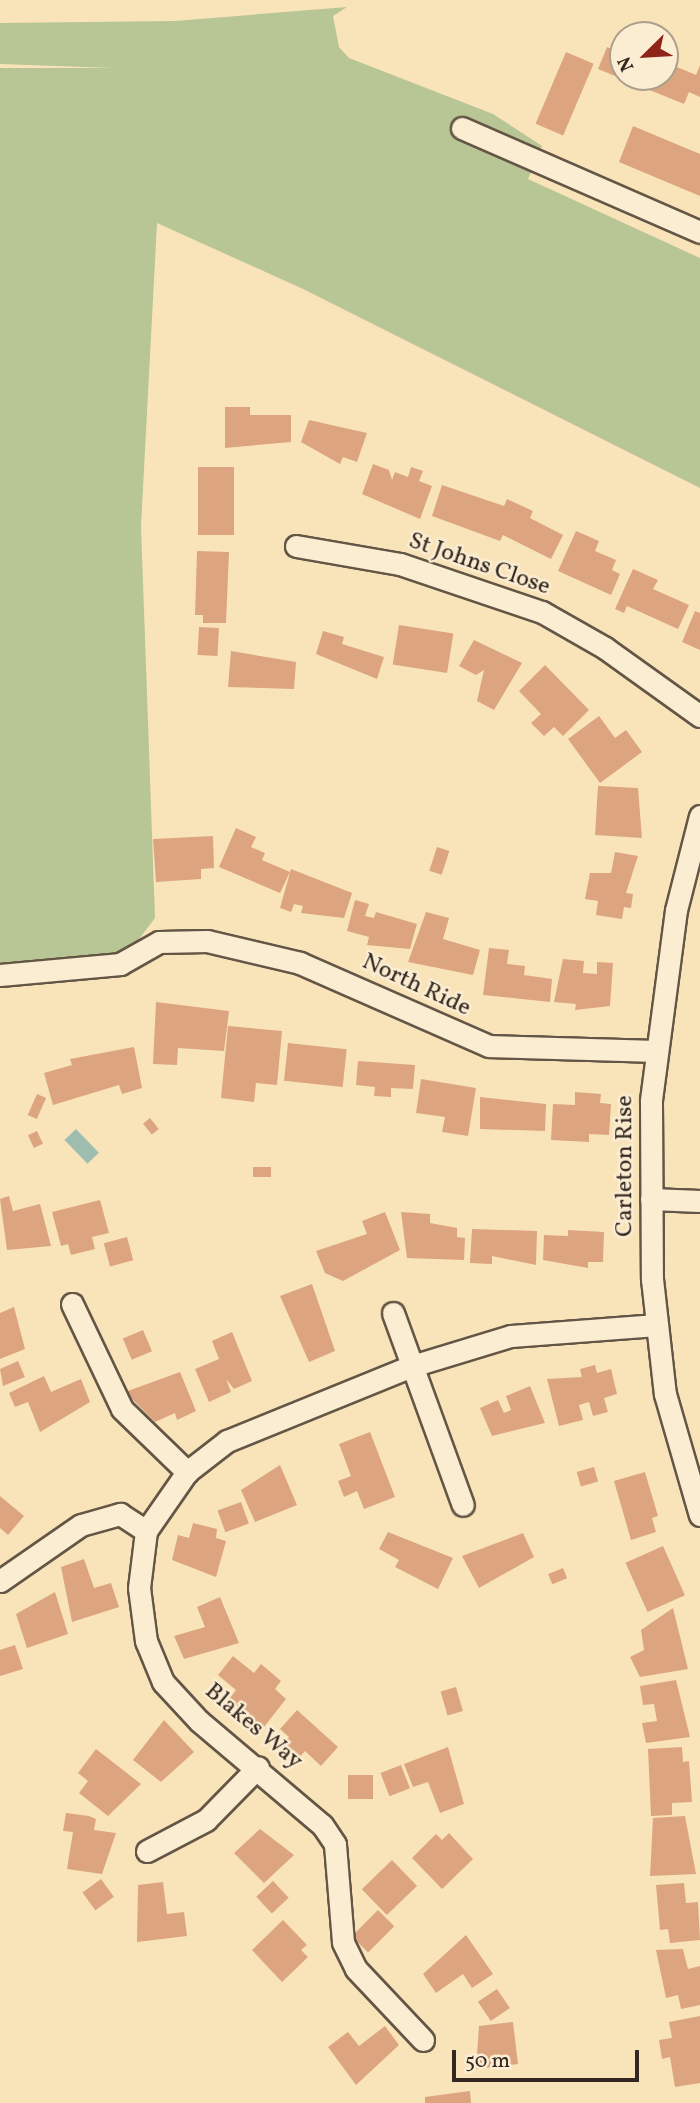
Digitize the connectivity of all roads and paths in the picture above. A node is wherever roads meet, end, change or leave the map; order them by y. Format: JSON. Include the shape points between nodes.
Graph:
{"nodes":[{"id":1,"x":462,"y":128,"type":"dead end"},
{"id":2,"x":700,"y":232,"type":"edge"},
{"id":3,"x":296,"y":546,"type":"dead end"},
{"id":4,"x":700,"y":716,"type":"edge"},
{"id":5,"x":700,"y":816,"type":"edge"},
{"id":6,"x":0,"y":975,"type":"edge"},
{"id":7,"x":655,"y":1051,"type":"junction"},
{"id":8,"x":651,"y":1199,"type":"junction"},
{"id":9,"x":700,"y":1201,"type":"edge"},
{"id":10,"x":72,"y":1304,"type":"dead end"},
{"id":11,"x":393,"y":1313,"type":"dead end"},
{"id":12,"x":657,"y":1325,"type":"junction"},
{"id":13,"x":412,"y":1366,"type":"junction"},
{"id":14,"x":187,"y":1472,"type":"junction"},
{"id":15,"x":463,"y":1505,"type":"dead end"},
{"id":16,"x":700,"y":1515,"type":"edge"},
{"id":17,"x":146,"y":1531,"type":"junction"},
{"id":18,"x":0,"y":1581,"type":"edge"},
{"id":19,"x":258,"y":1767,"type":"junction"},
{"id":20,"x":148,"y":1851,"type":"dead end"},
{"id":21,"x":423,"y":2040,"type":"dead end"}],
"edges":[{"from":1,"to":2,"type":"street"},
{"from":3,"to":4,"type":"street","name":"St Johns Close","via":[[400,564],[542,612],[605,648]]},
{"from":5,"to":7,"type":"street","name":"Carleton Rise","via":[[676,910]]},
{"from":6,"to":7,"type":"street","name":"North Ride","via":[[120,964],[159,942],[207,941],[300,963],[489,1046]]},
{"from":7,"to":8,"type":"street","name":"Carleton Rise"},
{"from":8,"to":9,"type":"street"},
{"from":8,"to":12,"type":"street","name":"Carleton Rise"},
{"from":10,"to":14,"type":"street","via":[[122,1409]]},
{"from":11,"to":13,"type":"street"},
{"from":12,"to":13,"type":"street","name":"Blakes Way","via":[[511,1336]]},
{"from":12,"to":16,"type":"street","name":"Carleton Rise","via":[[674,1441]]},
{"from":13,"to":14,"type":"street","name":"Blakes Way","via":[[228,1441]]},
{"from":13,"to":15,"type":"street"},
{"from":14,"to":17,"type":"street","name":"Blakes Way"},
{"from":17,"to":18,"type":"street","via":[[120,1514],[80,1525]]},
{"from":17,"to":19,"type":"street","name":"Blakes Way","via":[[139,1588],[146,1641],[163,1682],[199,1721]]},
{"from":19,"to":20,"type":"street","via":[[205,1820]]},
{"from":19,"to":21,"type":"street","name":"Blakes Way","via":[[298,1799],[335,1844],[343,1942],[351,1960]]}]}
